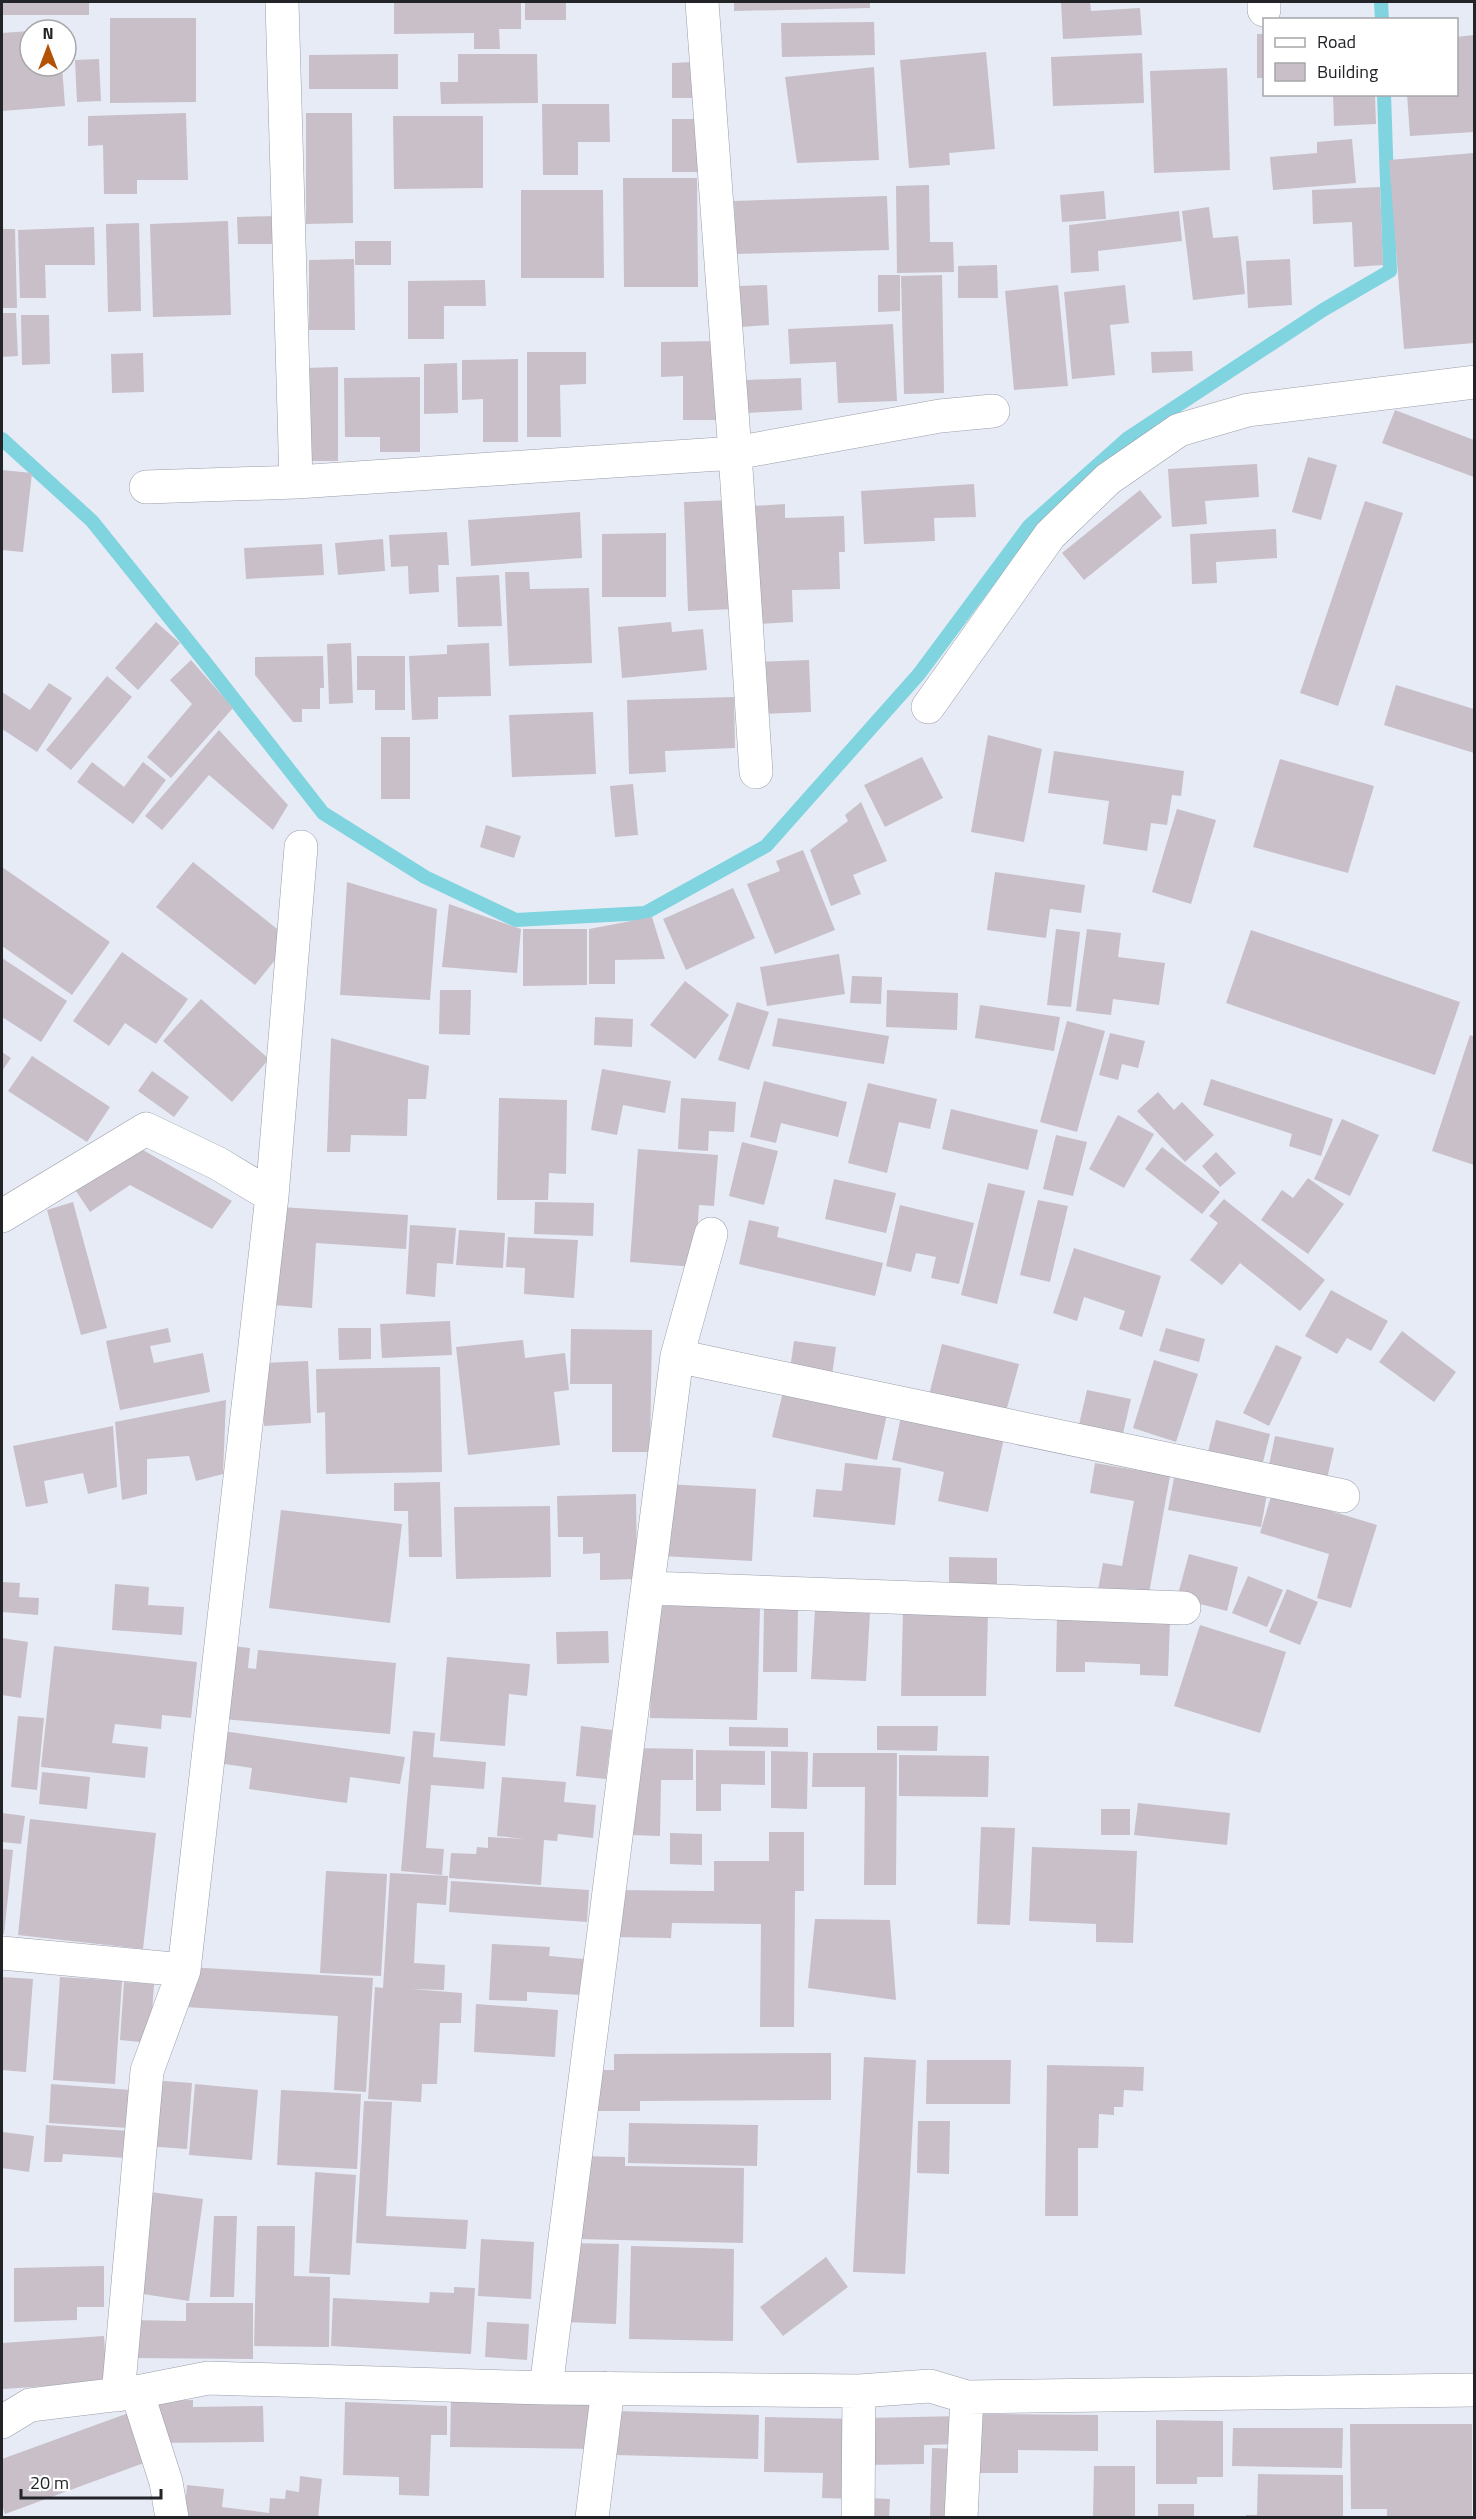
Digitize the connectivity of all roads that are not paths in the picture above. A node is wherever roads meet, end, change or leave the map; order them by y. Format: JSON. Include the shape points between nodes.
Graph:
{"nodes":[{"id":1,"x":282,"y":2,"type":"edge"},
{"id":2,"x":702,"y":2,"type":"edge"},
{"id":3,"x":1474,"y":382,"type":"edge"},
{"id":4,"x":993,"y":411,"type":"dead end"},
{"id":5,"x":735,"y":453,"type":"junction"},
{"id":6,"x":296,"y":482,"type":"junction"},
{"id":7,"x":146,"y":488,"type":"dead end"},
{"id":8,"x":928,"y":706,"type":"dead end"},
{"id":9,"x":756,"y":772,"type":"dead end"},
{"id":10,"x":301,"y":847,"type":"dead end"},
{"id":11,"x":272,"y":1196,"type":"junction"},
{"id":12,"x":2,"y":1216,"type":"edge"},
{"id":13,"x":711,"y":1234,"type":"dead end"},
{"id":14,"x":677,"y":1356,"type":"junction"},
{"id":15,"x":1343,"y":1496,"type":"dead end"},
{"id":16,"x":649,"y":1588,"type":"junction"},
{"id":17,"x":1184,"y":1608,"type":"dead end"},
{"id":18,"x":2,"y":1953,"type":"edge"},
{"id":19,"x":184,"y":1970,"type":"junction"},
{"id":20,"x":546,"y":2388,"type":"junction"},
{"id":21,"x":608,"y":2388,"type":"junction"},
{"id":22,"x":1474,"y":2390,"type":"edge"},
{"id":23,"x":859,"y":2391,"type":"junction"},
{"id":24,"x":127,"y":2393,"type":"junction"},
{"id":25,"x":967,"y":2397,"type":"junction"},
{"id":26,"x":2,"y":2422,"type":"edge"},
{"id":27,"x":172,"y":2517,"type":"edge"},
{"id":28,"x":592,"y":2517,"type":"edge"},
{"id":29,"x":858,"y":2517,"type":"edge"},
{"id":30,"x":961,"y":2517,"type":"edge"}],
"edges":[{"from":1,"to":6,"type":"street"},
{"from":2,"to":5,"type":"street"},
{"from":3,"to":8,"type":"street","via":[[1248,410],[1179,430],[1108,479],[1050,535]]},
{"from":4,"to":5,"type":"street","via":[[940,416]]},
{"from":5,"to":6,"type":"street"},
{"from":5,"to":9,"type":"street"},
{"from":6,"to":7,"type":"street"},
{"from":10,"to":11,"type":"street"},
{"from":11,"to":12,"type":"street","via":[[217,1163],[146,1129]]},
{"from":11,"to":19,"type":"street"},
{"from":13,"to":14,"type":"street"},
{"from":14,"to":15,"type":"street"},
{"from":14,"to":16,"type":"street"},
{"from":16,"to":17,"type":"street"},
{"from":16,"to":20,"type":"street"},
{"from":18,"to":19,"type":"street"},
{"from":19,"to":24,"type":"street","via":[[147,2071]]},
{"from":20,"to":21,"type":"street"},
{"from":20,"to":24,"type":"street","via":[[208,2378]]},
{"from":21,"to":23,"type":"street"},
{"from":21,"to":28,"type":"street"},
{"from":22,"to":25,"type":"street"},
{"from":23,"to":25,"type":"street","via":[[930,2386]]},
{"from":23,"to":29,"type":"street"},
{"from":24,"to":26,"type":"street","via":[[30,2405]]},
{"from":24,"to":27,"type":"street","via":[[166,2482]]},
{"from":25,"to":30,"type":"street"}]}
